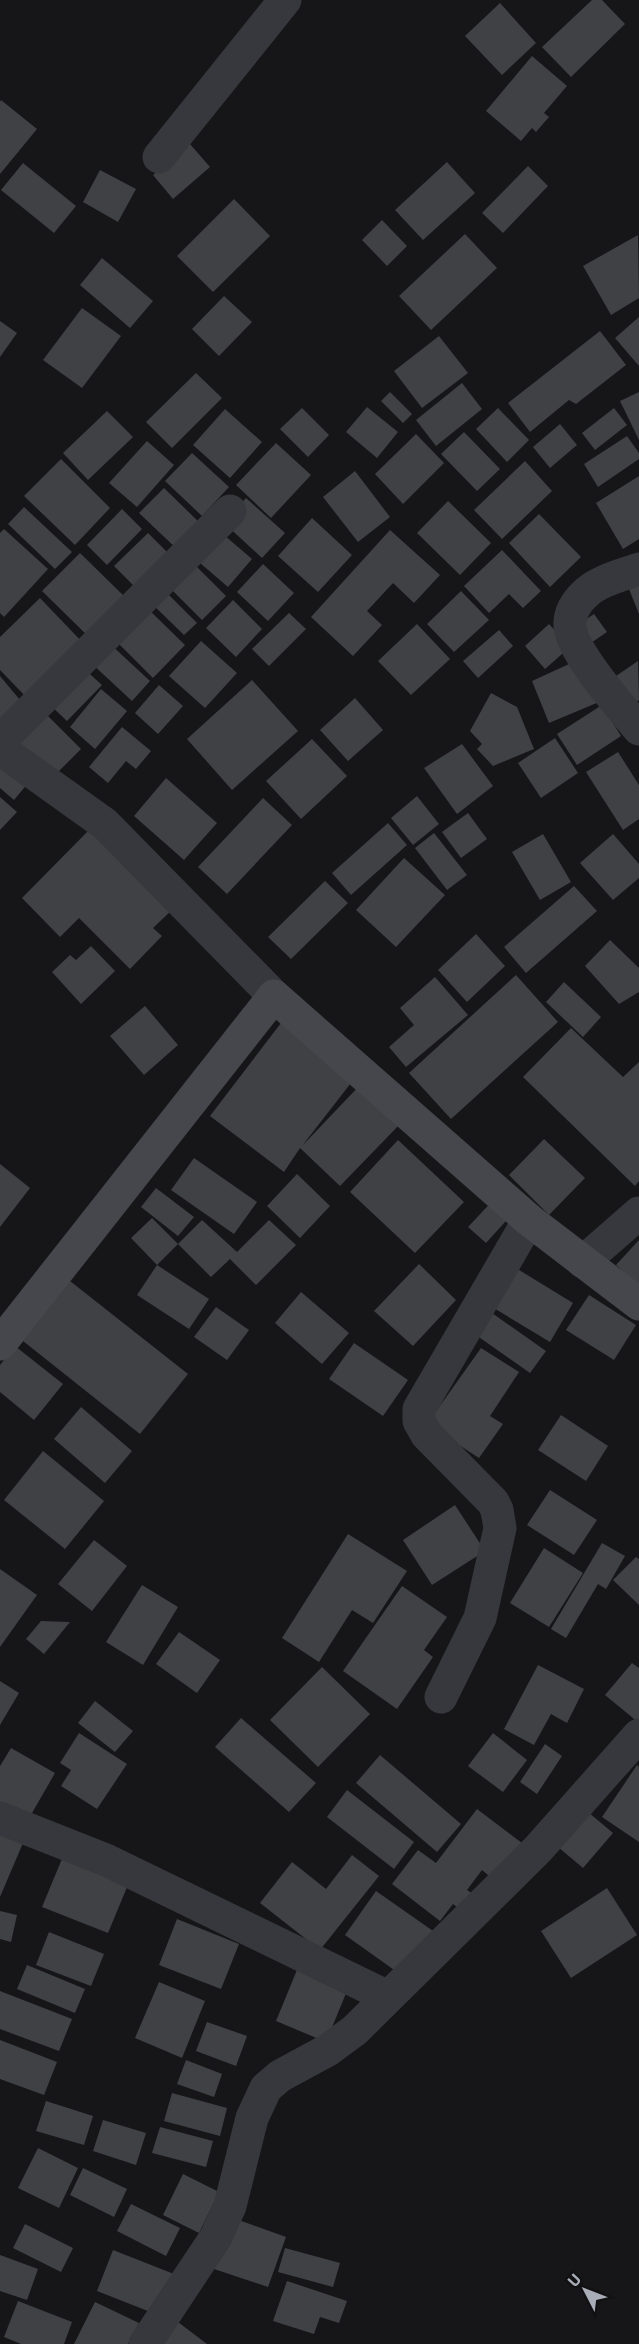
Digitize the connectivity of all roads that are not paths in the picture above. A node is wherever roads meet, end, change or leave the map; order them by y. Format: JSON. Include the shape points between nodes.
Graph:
{"nodes":[{"id":1,"x":285,"y":0,"type":"edge"},
{"id":2,"x":159,"y":156,"type":"dead end"},
{"id":3,"x":230,"y":511,"type":"dead end"},
{"id":4,"x":639,"y":568,"type":"edge"},
{"id":5,"x":639,"y":729,"type":"edge"},
{"id":6,"x":0,"y":741,"type":"edge"},
{"id":7,"x":0,"y":749,"type":"edge"},
{"id":8,"x":274,"y":996,"type":"junction"},
{"id":9,"x":639,"y":1213,"type":"edge"},
{"id":10,"x":529,"y":1220,"type":"junction"},
{"id":11,"x":583,"y":1262,"type":"junction"},
{"id":12,"x":639,"y":1304,"type":"edge"},
{"id":13,"x":0,"y":1344,"type":"edge"},
{"id":14,"x":441,"y":1697,"type":"dead end"},
{"id":15,"x":639,"y":1735,"type":"edge"},
{"id":16,"x":0,"y":1818,"type":"edge"},
{"id":17,"x":388,"y":1997,"type":"junction"},
{"id":18,"x":145,"y":2344,"type":"edge"}],
"edges":[{"from":1,"to":2,"type":"street"},
{"from":3,"to":6,"type":"street"},
{"from":4,"to":5,"type":"street","via":[[586,593],[573,610],[570,627],[596,677]]},
{"from":7,"to":8,"type":"street","via":[[105,824]]},
{"from":8,"to":10,"type":"street"},
{"from":8,"to":13,"type":"street"},
{"from":9,"to":11,"type":"street"},
{"from":10,"to":11,"type":"street"},
{"from":10,"to":14,"type":"street","via":[[418,1408],[419,1421],[427,1435],[493,1502],[500,1528],[480,1618]]},
{"from":11,"to":12,"type":"street"},
{"from":15,"to":17,"type":"street","via":[[538,1850]]},
{"from":16,"to":17,"type":"street","via":[[106,1860]]},
{"from":17,"to":18,"type":"street","via":[[345,2039],[266,2088],[252,2118],[230,2206],[220,2228]]}]}
